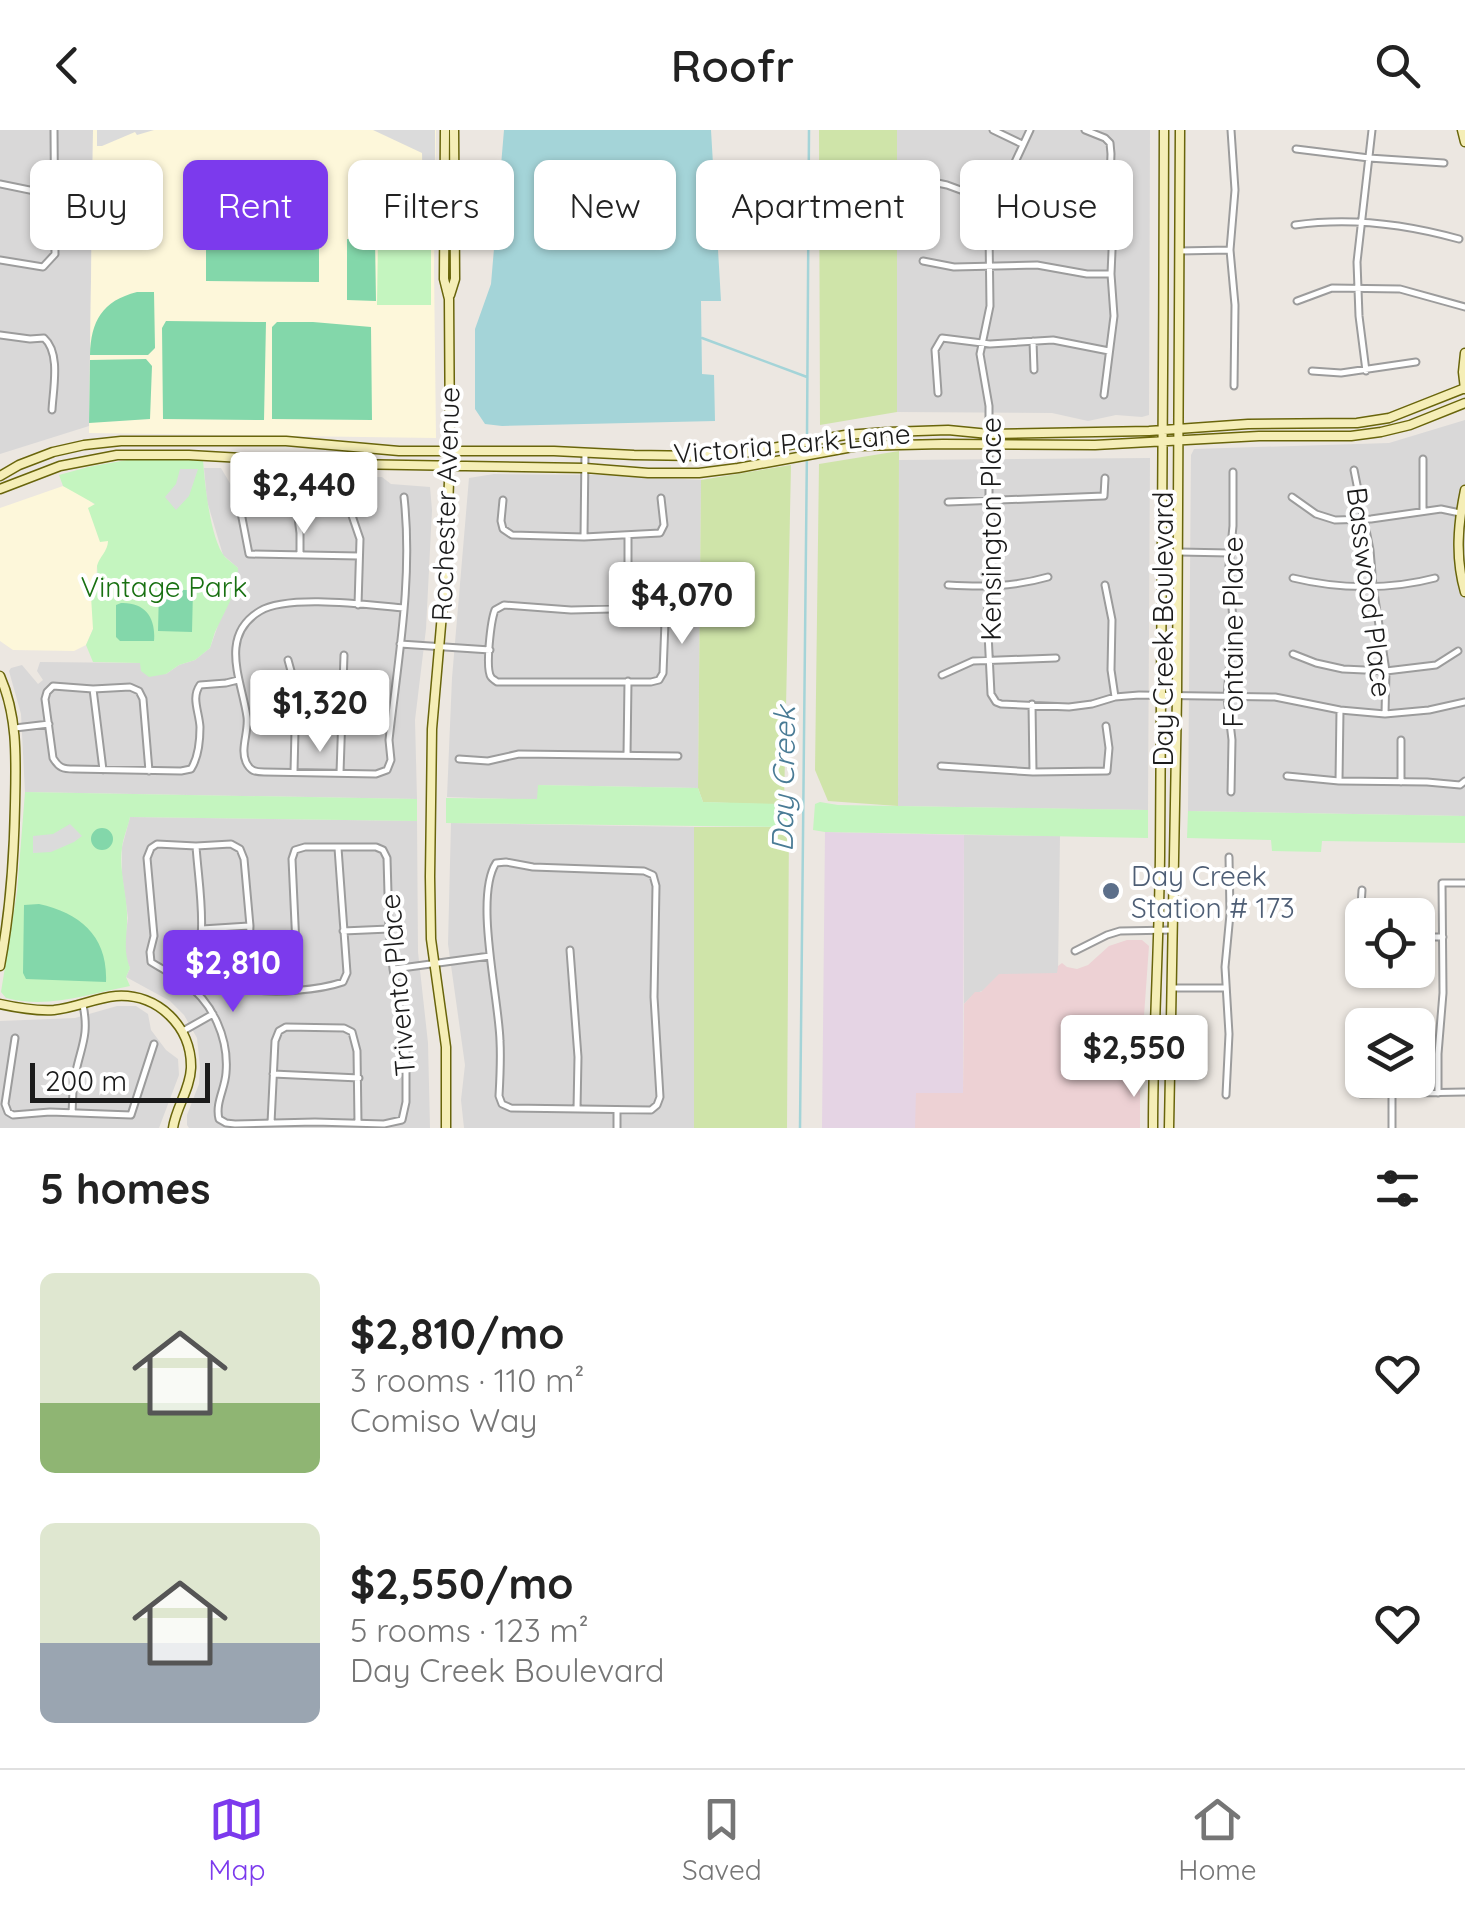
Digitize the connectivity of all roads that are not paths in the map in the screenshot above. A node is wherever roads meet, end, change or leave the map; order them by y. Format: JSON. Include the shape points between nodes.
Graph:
{"nodes":[{"id":1,"x":54,"y":130,"type":"edge"},
{"id":2,"x":445,"y":130,"type":"edge"},
{"id":3,"x":454,"y":130,"type":"edge"},
{"id":4,"x":993,"y":130,"type":"edge"},
{"id":5,"x":1030,"y":130,"type":"edge"},
{"id":6,"x":1085,"y":130,"type":"edge"},
{"id":7,"x":1164,"y":130,"type":"edge"},
{"id":8,"x":1180,"y":130,"type":"edge"},
{"id":9,"x":1231,"y":130,"type":"edge"},
{"id":10,"x":1372,"y":130,"type":"edge"},
{"id":11,"x":1462,"y":130,"type":"edge"},
{"id":12,"x":1465,"y":142,"type":"edge"},
{"id":13,"x":1022,"y":144,"type":"junction"},
{"id":14,"x":1296,"y":149,"type":"dead end"},
{"id":15,"x":1369,"y":158,"type":"junction"},
{"id":16,"x":54,"y":160,"type":"edge"},
{"id":17,"x":1015,"y":160,"type":"edge"},
{"id":18,"x":1110,"y":160,"type":"edge"},
{"id":19,"x":1444,"y":163,"type":"dead end"},
{"id":20,"x":0,"y":184,"type":"edge"},
{"id":21,"x":30,"y":190,"type":"edge"},
{"id":22,"x":1361,"y":222,"type":"junction"},
{"id":23,"x":1295,"y":224,"type":"dead end"},
{"id":24,"x":1459,"y":239,"type":"dead end"},
{"id":25,"x":55,"y":250,"type":"edge"},
{"id":26,"x":988,"y":250,"type":"edge"},
{"id":27,"x":1112,"y":250,"type":"edge"},
{"id":28,"x":1230,"y":250,"type":"junction"},
{"id":29,"x":1179,"y":251,"type":"junction"},
{"id":30,"x":0,"y":260,"type":"edge"},
{"id":31,"x":923,"y":261,"type":"dead end"},
{"id":32,"x":988,"y":266,"type":"junction"},
{"id":33,"x":1111,"y":274,"type":"junction"},
{"id":34,"x":1357,"y":288,"type":"junction"},
{"id":35,"x":449,"y":300,"type":"junction"},
{"id":36,"x":1297,"y":301,"type":"dead end"},
{"id":37,"x":1465,"y":307,"type":"edge"},
{"id":38,"x":0,"y":335,"type":"edge"},
{"id":39,"x":1033,"y":341,"type":"junction"},
{"id":40,"x":982,"y":343,"type":"junction"},
{"id":41,"x":1109,"y":351,"type":"junction"},
{"id":42,"x":1465,"y":354,"type":"edge"},
{"id":43,"x":1416,"y":362,"type":"dead end"},
{"id":44,"x":1034,"y":370,"type":"dead end"},
{"id":45,"x":1312,"y":371,"type":"dead end"},
{"id":46,"x":1366,"y":371,"type":"junction"},
{"id":47,"x":1234,"y":386,"type":"dead end"},
{"id":48,"x":1465,"y":390,"type":"edge"},
{"id":49,"x":938,"y":393,"type":"dead end"},
{"id":50,"x":1104,"y":395,"type":"dead end"},
{"id":51,"x":1465,"y":403,"type":"edge"},
{"id":52,"x":52,"y":410,"type":"dead end"},
{"id":53,"x":1178,"y":430,"type":"junction"},
{"id":54,"x":989,"y":434,"type":"junction"},
{"id":55,"x":1162,"y":436,"type":"junction"},
{"id":56,"x":1177,"y":440,"type":"junction"},
{"id":57,"x":989,"y":444,"type":"junction"},
{"id":58,"x":450,"y":452,"type":"junction"},
{"id":59,"x":585,"y":453,"type":"junction"},
{"id":60,"x":1423,"y":459,"type":"dead end"},
{"id":61,"x":348,"y":464,"type":"junction"},
{"id":62,"x":449,"y":465,"type":"junction"},
{"id":63,"x":584,"y":468,"type":"junction"},
{"id":64,"x":1354,"y":470,"type":"dead end"},
{"id":65,"x":1233,"y":472,"type":"dead end"},
{"id":66,"x":0,"y":476,"type":"edge"},
{"id":67,"x":1105,"y":478,"type":"dead end"},
{"id":68,"x":0,"y":489,"type":"edge"},
{"id":69,"x":1465,"y":490,"type":"edge"},
{"id":70,"x":295,"y":494,"type":"dead end"},
{"id":71,"x":404,"y":497,"type":"dead end"},
{"id":72,"x":1292,"y":497,"type":"dead end"},
{"id":73,"x":238,"y":498,"type":"dead end"},
{"id":74,"x":661,"y":498,"type":"dead end"},
{"id":75,"x":503,"y":500,"type":"dead end"},
{"id":76,"x":948,"y":502,"type":"dead end"},
{"id":77,"x":989,"y":502,"type":"junction"},
{"id":78,"x":1423,"y":512,"type":"junction"},
{"id":79,"x":1460,"y":513,"type":"junction"},
{"id":80,"x":1364,"y":518,"type":"junction"},
{"id":81,"x":628,"y":536,"type":"junction"},
{"id":82,"x":584,"y":537,"type":"junction"},
{"id":83,"x":1178,"y":552,"type":"junction"},
{"id":84,"x":1230,"y":553,"type":"junction"},
{"id":85,"x":300,"y":554,"type":"junction"},
{"id":86,"x":359,"y":556,"type":"junction"},
{"id":87,"x":1048,"y":577,"type":"dead end"},
{"id":88,"x":1293,"y":578,"type":"dead end"},
{"id":89,"x":1435,"y":578,"type":"dead end"},
{"id":90,"x":1105,"y":584,"type":"dead end"},
{"id":91,"x":948,"y":585,"type":"dead end"},
{"id":92,"x":1373,"y":586,"type":"junction"},
{"id":93,"x":990,"y":588,"type":"junction"},
{"id":94,"x":1465,"y":592,"type":"edge"},
{"id":95,"x":358,"y":604,"type":"junction"},
{"id":96,"x":404,"y":608,"type":"junction"},
{"id":97,"x":628,"y":610,"type":"junction"},
{"id":98,"x":400,"y":644,"type":"junction"},
{"id":99,"x":439,"y":647,"type":"junction"},
{"id":100,"x":490,"y":650,"type":"junction"},
{"id":101,"x":1458,"y":652,"type":"dead end"},
{"id":102,"x":1293,"y":654,"type":"dead end"},
{"id":103,"x":344,"y":655,"type":"dead end"},
{"id":104,"x":1056,"y":658,"type":"dead end"},
{"id":105,"x":991,"y":659,"type":"junction"},
{"id":106,"x":288,"y":660,"type":"dead end"},
{"id":107,"x":1386,"y":670,"type":"junction"},
{"id":108,"x":0,"y":676,"type":"edge"},
{"id":109,"x":942,"y":676,"type":"dead end"},
{"id":110,"x":238,"y":680,"type":"junction"},
{"id":111,"x":628,"y":681,"type":"junction"},
{"id":112,"x":93,"y":689,"type":"junction"},
{"id":113,"x":1162,"y":696,"type":"junction"},
{"id":114,"x":1178,"y":696,"type":"junction"},
{"id":115,"x":1228,"y":696,"type":"junction"},
{"id":116,"x":1115,"y":698,"type":"junction"},
{"id":117,"x":1464,"y":702,"type":"edge"},
{"id":118,"x":1032,"y":704,"type":"junction"},
{"id":119,"x":1340,"y":710,"type":"junction"},
{"id":120,"x":1465,"y":710,"type":"edge"},
{"id":121,"x":1385,"y":714,"type":"junction"},
{"id":122,"x":49,"y":724,"type":"junction"},
{"id":123,"x":1106,"y":726,"type":"dead end"},
{"id":124,"x":15,"y":728,"type":"junction"},
{"id":125,"x":1401,"y":740,"type":"dead end"},
{"id":126,"x":627,"y":755,"type":"junction"},
{"id":127,"x":678,"y":756,"type":"dead end"},
{"id":128,"x":459,"y":759,"type":"dead end"},
{"id":129,"x":940,"y":766,"type":"dead end"},
{"id":130,"x":103,"y":770,"type":"junction"},
{"id":131,"x":149,"y":771,"type":"junction"},
{"id":132,"x":294,"y":772,"type":"junction"},
{"id":133,"x":1033,"y":772,"type":"junction"},
{"id":134,"x":340,"y":774,"type":"junction"},
{"id":135,"x":1287,"y":776,"type":"dead end"},
{"id":136,"x":1339,"y":781,"type":"junction"},
{"id":137,"x":1465,"y":781,"type":"edge"},
{"id":138,"x":1401,"y":782,"type":"junction"},
{"id":139,"x":1231,"y":792,"type":"dead end"},
{"id":140,"x":196,"y":846,"type":"junction"},
{"id":141,"x":338,"y":848,"type":"junction"},
{"id":142,"x":1229,"y":856,"type":"dead end"},
{"id":143,"x":1465,"y":883,"type":"edge"},
{"id":144,"x":1362,"y":890,"type":"dead end"},
{"id":145,"x":1362,"y":898,"type":"edge"},
{"id":146,"x":250,"y":926,"type":"junction"},
{"id":147,"x":389,"y":929,"type":"junction"},
{"id":148,"x":202,"y":930,"type":"junction"},
{"id":149,"x":1158,"y":930,"type":"junction"},
{"id":150,"x":1173,"y":930,"type":"junction"},
{"id":151,"x":343,"y":931,"type":"junction"},
{"id":152,"x":1435,"y":937,"type":"edge"},
{"id":153,"x":1443,"y":937,"type":"junction"},
{"id":154,"x":570,"y":950,"type":"dead end"},
{"id":155,"x":1075,"y":951,"type":"dead end"},
{"id":156,"x":490,"y":956,"type":"junction"},
{"id":157,"x":434,"y":963,"type":"junction"},
{"id":158,"x":0,"y":966,"type":"edge"},
{"id":159,"x":393,"y":969,"type":"junction"},
{"id":160,"x":188,"y":984,"type":"junction"},
{"id":161,"x":1171,"y":988,"type":"junction"},
{"id":162,"x":1226,"y":988,"type":"junction"},
{"id":163,"x":298,"y":989,"type":"junction"},
{"id":164,"x":0,"y":1004,"type":"edge"},
{"id":165,"x":83,"y":1005,"type":"junction"},
{"id":166,"x":213,"y":1014,"type":"junction"},
{"id":167,"x":183,"y":1031,"type":"junction"},
{"id":168,"x":15,"y":1038,"type":"dead end"},
{"id":169,"x":154,"y":1044,"type":"dead end"},
{"id":170,"x":273,"y":1074,"type":"junction"},
{"id":171,"x":358,"y":1078,"type":"junction"},
{"id":172,"x":1465,"y":1092,"type":"edge"},
{"id":173,"x":1435,"y":1093,"type":"edge"},
{"id":174,"x":1438,"y":1093,"type":"junction"},
{"id":175,"x":1226,"y":1094,"type":"dead end"},
{"id":176,"x":1392,"y":1098,"type":"edge"},
{"id":177,"x":578,"y":1109,"type":"junction"},
{"id":178,"x":617,"y":1110,"type":"junction"},
{"id":179,"x":72,"y":1113,"type":"junction"},
{"id":180,"x":271,"y":1123,"type":"junction"},
{"id":181,"x":358,"y":1123,"type":"junction"},
{"id":182,"x":173,"y":1128,"type":"edge"},
{"id":183,"x":446,"y":1128,"type":"edge"},
{"id":184,"x":617,"y":1128,"type":"edge"},
{"id":185,"x":1153,"y":1128,"type":"edge"},
{"id":186,"x":1168,"y":1128,"type":"edge"},
{"id":187,"x":1392,"y":1128,"type":"edge"}],
"edges":[{"from":1,"to":16,"type":"street"},
{"from":2,"to":35,"type":"street","name":"Rochester Avenue"},
{"from":3,"to":35,"type":"street","name":"Rochester Avenue","via":[[455,279]]},
{"from":4,"to":13,"type":"street"},
{"from":5,"to":13,"type":"street","name":"Kensington Place"},
{"from":6,"to":18,"type":"street","via":[[1110,143]]},
{"from":7,"to":55,"type":"street","name":"Day Creek Boulevard"},
{"from":8,"to":29,"type":"street","name":"Day Creek Boulevard"},
{"from":9,"to":28,"type":"street"},
{"from":10,"to":15,"type":"street"},
{"from":11,"to":12,"type":"street"},
{"from":13,"to":17,"type":"street","name":"Kensington Place"},
{"from":14,"to":15,"type":"street"},
{"from":15,"to":19,"type":"street"},
{"from":15,"to":22,"type":"street"},
{"from":20,"to":21,"type":"street"},
{"from":22,"to":23,"type":"street"},
{"from":22,"to":24,"type":"street"},
{"from":22,"to":34,"type":"street"},
{"from":25,"to":30,"type":"street","via":[[44,268]]},
{"from":26,"to":32,"type":"street","name":"Kensington Place"},
{"from":27,"to":33,"type":"street"},
{"from":28,"to":29,"type":"street"},
{"from":28,"to":47,"type":"street"},
{"from":29,"to":53,"type":"street","name":"Day Creek Boulevard"},
{"from":31,"to":32,"type":"street"},
{"from":32,"to":33,"type":"street"},
{"from":32,"to":40,"type":"street","name":"Kensington Place","via":[[990,306]]},
{"from":33,"to":41,"type":"street"},
{"from":34,"to":36,"type":"street","via":[[1332,288]]},
{"from":34,"to":37,"type":"street","via":[[1400,289]]},
{"from":34,"to":46,"type":"street"},
{"from":35,"to":58,"type":"street","name":"Rochester Avenue"},
{"from":38,"to":52,"type":"street","via":[[51,344]]},
{"from":39,"to":40,"type":"street"},
{"from":39,"to":41,"type":"street"},
{"from":39,"to":44,"type":"street"},
{"from":40,"to":49,"type":"street","via":[[942,338],[935,350]]},
{"from":40,"to":54,"type":"street","name":"Kensington Place"},
{"from":41,"to":50,"type":"street"},
{"from":42,"to":48,"type":"street"},
{"from":43,"to":46,"type":"street"},
{"from":45,"to":46,"type":"street"},
{"from":48,"to":53,"type":"street","name":"Victoria Park Lane","via":[[1370,422]]},
{"from":51,"to":56,"type":"street","name":"Victoria Park Lane","via":[[1410,426],[1351,436]]},
{"from":53,"to":55,"type":"street","name":"Victoria Park Lane"},
{"from":53,"to":56,"type":"street","name":"Day Creek Boulevard"},
{"from":54,"to":55,"type":"street","name":"Victoria Park Lane"},
{"from":54,"to":57,"type":"street","name":"Kensington Place"},
{"from":54,"to":59,"type":"street","name":"Victoria Park Lane","via":[[845,435],[717,455]]},
{"from":55,"to":56,"type":"street","name":"Victoria Park Lane"},
{"from":55,"to":57,"type":"street","name":"Victoria Park Lane","via":[[1095,445]]},
{"from":55,"to":113,"type":"street","name":"Day Creek Boulevard"},
{"from":56,"to":83,"type":"street","name":"Day Creek Boulevard"},
{"from":57,"to":63,"type":"street","name":"Victoria Park Lane","via":[[888,445],[699,472]]},
{"from":57,"to":77,"type":"street","name":"Kensington Place"},
{"from":58,"to":59,"type":"street","name":"Victoria Park Lane"},
{"from":58,"to":62,"type":"street","name":"Rochester Avenue"},
{"from":58,"to":66,"type":"street","name":"Victoria Park Lane","via":[[307,442],[110,442],[52,452]]},
{"from":59,"to":63,"type":"street"},
{"from":60,"to":78,"type":"street"},
{"from":61,"to":62,"type":"street","name":"Victoria Park Lane"},
{"from":61,"to":68,"type":"street","name":"Victoria Park Lane","via":[[117,455],[60,466]]},
{"from":61,"to":86,"type":"street","via":[[347,500]]},
{"from":62,"to":63,"type":"street","name":"Victoria Park Lane"},
{"from":62,"to":99,"type":"street","name":"Rochester Avenue"},
{"from":63,"to":82,"type":"street"},
{"from":64,"to":80,"type":"street","name":"Basswood Place"},
{"from":65,"to":84,"type":"street","name":"Fontaine Place"},
{"from":67,"to":77,"type":"street","via":[[1104,496]]},
{"from":69,"to":79,"type":"street"},
{"from":70,"to":85,"type":"street"},
{"from":71,"to":96,"type":"street"},
{"from":72,"to":80,"type":"street","via":[[1335,520]]},
{"from":73,"to":85,"type":"street","via":[[249,554]]},
{"from":74,"to":81,"type":"street","via":[[660,533]]},
{"from":75,"to":82,"type":"street","via":[[503,529],[512,535]]},
{"from":76,"to":77,"type":"street"},
{"from":77,"to":93,"type":"street","name":"Kensington Place"},
{"from":78,"to":79,"type":"street"},
{"from":78,"to":80,"type":"street"},
{"from":79,"to":94,"type":"street","via":[[1457,546]]},
{"from":80,"to":92,"type":"street","name":"Basswood Place"},
{"from":81,"to":82,"type":"street"},
{"from":81,"to":97,"type":"street"},
{"from":83,"to":84,"type":"street"},
{"from":83,"to":114,"type":"street","name":"Day Creek Boulevard"},
{"from":84,"to":115,"type":"street","name":"Fontaine Place"},
{"from":85,"to":86,"type":"street"},
{"from":86,"to":95,"type":"street"},
{"from":87,"to":93,"type":"street"},
{"from":88,"to":92,"type":"street"},
{"from":89,"to":92,"type":"street"},
{"from":90,"to":116,"type":"street"},
{"from":91,"to":93,"type":"street"},
{"from":92,"to":107,"type":"street","name":"Basswood Place"},
{"from":93,"to":105,"type":"street","name":"Kensington Place"},
{"from":95,"to":96,"type":"street"},
{"from":95,"to":110,"type":"street","via":[[285,602],[250,619],[234,658]]},
{"from":96,"to":98,"type":"street"},
{"from":97,"to":100,"type":"street","via":[[504,605],[495,610]]},
{"from":97,"to":111,"type":"street","via":[[653,608],[664,622],[660,680]]},
{"from":98,"to":99,"type":"street"},
{"from":98,"to":134,"type":"street","via":[[387,770]]},
{"from":99,"to":100,"type":"street"},
{"from":99,"to":157,"type":"street","name":"Rochester Avenue","via":[[431,753]]},
{"from":100,"to":111,"type":"street","via":[[488,666],[497,682]]},
{"from":101,"to":107,"type":"street","via":[[1436,665]]},
{"from":102,"to":107,"type":"street","via":[[1343,669]]},
{"from":103,"to":134,"type":"street"},
{"from":104,"to":105,"type":"street"},
{"from":105,"to":109,"type":"street"},
{"from":105,"to":118,"type":"street","name":"Kensington Place","via":[[993,698]]},
{"from":106,"to":132,"type":"street","via":[[296,688]]},
{"from":107,"to":121,"type":"street","name":"Basswood Place"},
{"from":108,"to":124,"type":"street"},
{"from":110,"to":131,"type":"street","via":[[196,689],[195,765],[186,772]]},
{"from":110,"to":132,"type":"street","via":[[248,720],[248,767]]},
{"from":111,"to":126,"type":"street"},
{"from":112,"to":122,"type":"street","via":[[53,686],[45,698]]},
{"from":112,"to":130,"type":"street"},
{"from":112,"to":131,"type":"street","via":[[139,691]]},
{"from":113,"to":114,"type":"street"},
{"from":113,"to":116,"type":"street"},
{"from":113,"to":149,"type":"street","name":"Day Creek Boulevard"},
{"from":114,"to":115,"type":"street"},
{"from":114,"to":150,"type":"street","name":"Day Creek Boulevard"},
{"from":115,"to":119,"type":"street"},
{"from":115,"to":139,"type":"street","name":"Fontaine Place"},
{"from":116,"to":118,"type":"street","via":[[1069,707]]},
{"from":117,"to":120,"type":"street"},
{"from":117,"to":121,"type":"street"},
{"from":118,"to":133,"type":"street"},
{"from":119,"to":121,"type":"street"},
{"from":119,"to":136,"type":"street"},
{"from":122,"to":124,"type":"street"},
{"from":122,"to":130,"type":"street","via":[[57,766]]},
{"from":123,"to":133,"type":"street","via":[[1107,772]]},
{"from":124,"to":158,"type":"street","via":[[14,844]]},
{"from":125,"to":138,"type":"street"},
{"from":126,"to":127,"type":"street"},
{"from":126,"to":128,"type":"street"},
{"from":129,"to":133,"type":"street"},
{"from":130,"to":131,"type":"street"},
{"from":132,"to":134,"type":"street"},
{"from":135,"to":136,"type":"street"},
{"from":136,"to":138,"type":"street"},
{"from":137,"to":138,"type":"street"},
{"from":140,"to":146,"type":"street","via":[[240,848]]},
{"from":140,"to":148,"type":"street"},
{"from":140,"to":160,"type":"street","via":[[158,844],[147,858],[151,962]]},
{"from":141,"to":147,"type":"street","name":"Trivento Place","via":[[384,850]]},
{"from":141,"to":151,"type":"street"},
{"from":141,"to":163,"type":"street","via":[[305,846],[292,859]]},
{"from":142,"to":162,"type":"street"},
{"from":143,"to":153,"type":"street","via":[[1442,883]]},
{"from":144,"to":145,"type":"street"},
{"from":146,"to":148,"type":"street"},
{"from":146,"to":163,"type":"street","via":[[250,989]]},
{"from":147,"to":151,"type":"street"},
{"from":147,"to":159,"type":"street","name":"Trivento Place"},
{"from":148,"to":160,"type":"street"},
{"from":149,"to":150,"type":"street"},
{"from":149,"to":155,"type":"street","via":[[1112,933]]},
{"from":149,"to":185,"type":"street","name":"Day Creek Boulevard"},
{"from":150,"to":161,"type":"street","name":"Day Creek Boulevard"},
{"from":151,"to":163,"type":"street","via":[[343,982]]},
{"from":152,"to":153,"type":"street"},
{"from":153,"to":174,"type":"street"},
{"from":154,"to":177,"type":"street"},
{"from":156,"to":157,"type":"street"},
{"from":156,"to":177,"type":"street","via":[[502,1104]]},
{"from":156,"to":178,"type":"street","via":[[489,886],[496,863],[653,874],[660,1097],[651,1110]]},
{"from":157,"to":159,"type":"street"},
{"from":157,"to":183,"type":"street","name":"Rochester Avenue","via":[[446,1047]]},
{"from":159,"to":181,"type":"street","name":"Trivento Place","via":[[406,1044],[402,1120]]},
{"from":160,"to":166,"type":"street"},
{"from":161,"to":162,"type":"street"},
{"from":161,"to":186,"type":"street","name":"Day Creek Boulevard"},
{"from":162,"to":175,"type":"street"},
{"from":164,"to":165,"type":"street","via":[[48,1010]]},
{"from":165,"to":167,"type":"street","via":[[134,997],[154,1003]]},
{"from":165,"to":179,"type":"street","via":[[86,1040],[74,1074]]},
{"from":166,"to":167,"type":"street"},
{"from":166,"to":180,"type":"street","via":[[227,1070],[219,1119]]},
{"from":167,"to":182,"type":"street","via":[[190,1081]]},
{"from":168,"to":179,"type":"street","via":[[8,1112]]},
{"from":169,"to":179,"type":"street","via":[[131,1115]]},
{"from":170,"to":171,"type":"street"},
{"from":170,"to":171,"type":"street","via":[[279,1031],[344,1028],[358,1051]]},
{"from":170,"to":180,"type":"street"},
{"from":171,"to":181,"type":"street"},
{"from":172,"to":174,"type":"street"},
{"from":173,"to":174,"type":"street"},
{"from":176,"to":187,"type":"street"},
{"from":177,"to":178,"type":"street"},
{"from":178,"to":184,"type":"street"},
{"from":180,"to":181,"type":"street"}]}
